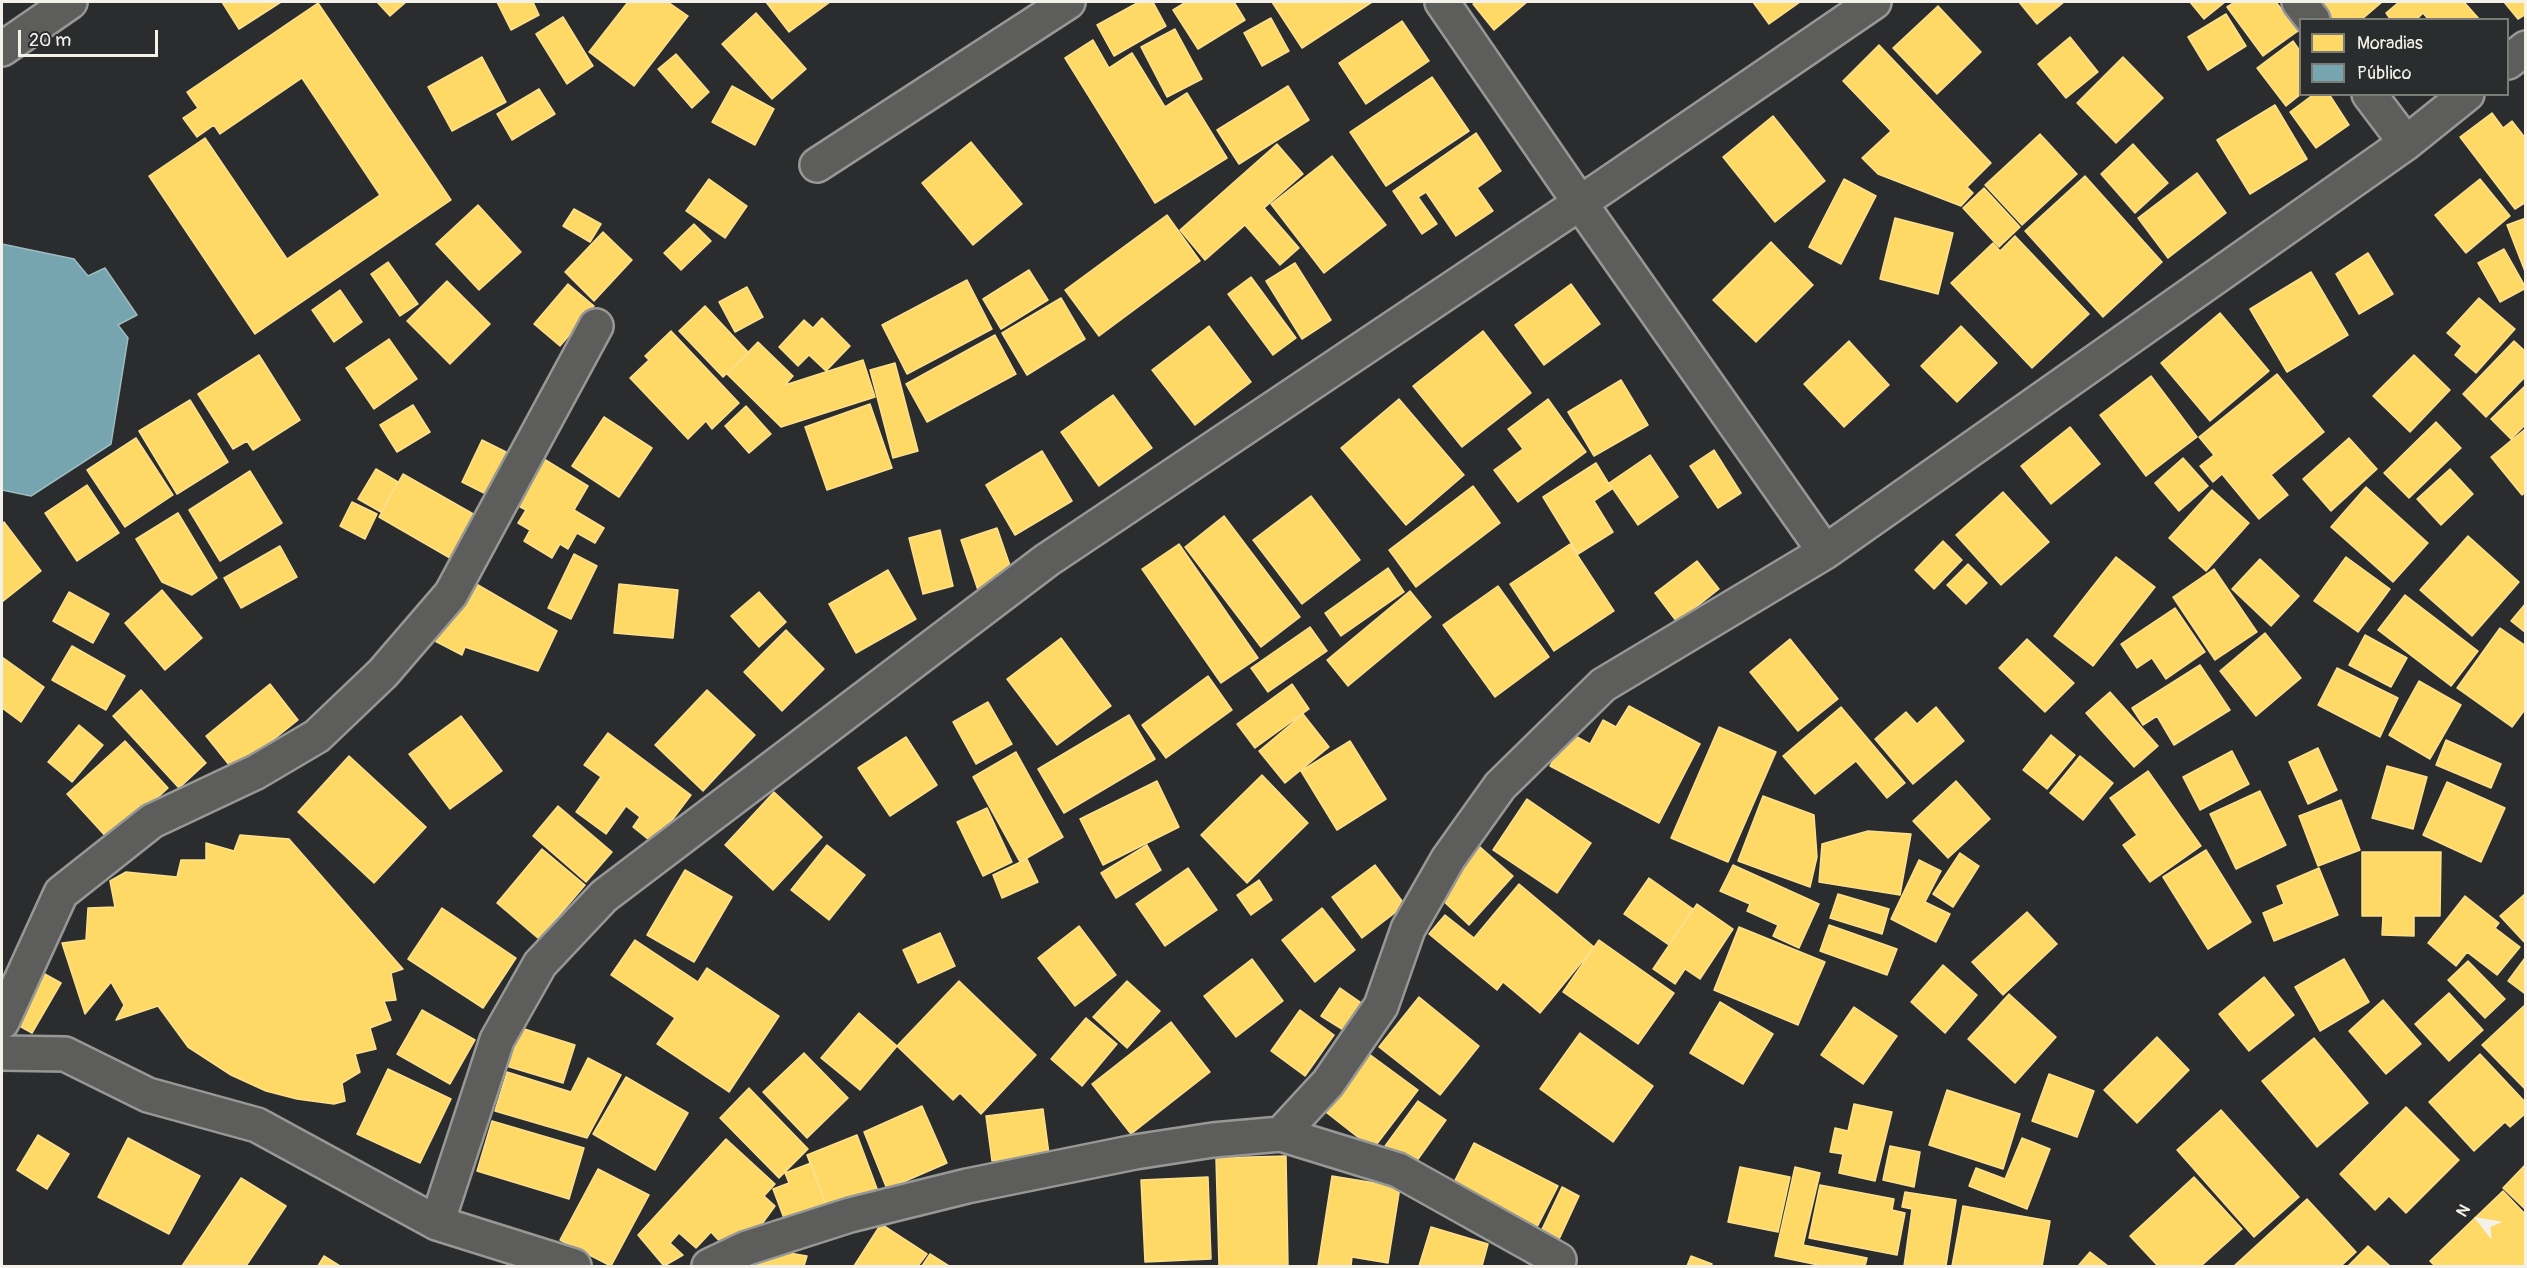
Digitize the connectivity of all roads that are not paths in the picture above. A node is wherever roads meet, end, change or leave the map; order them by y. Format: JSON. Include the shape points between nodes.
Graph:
{"nodes":[{"id":1,"x":70,"y":2,"type":"edge"},
{"id":2,"x":1068,"y":2,"type":"edge"},
{"id":3,"x":1443,"y":2,"type":"edge"},
{"id":4,"x":1874,"y":2,"type":"edge"},
{"id":5,"x":2299,"y":2,"type":"edge"},
{"id":6,"x":2311,"y":18,"type":"edge"},
{"id":7,"x":2526,"y":48,"type":"edge"},
{"id":8,"x":2,"y":49,"type":"edge"},
{"id":9,"x":2509,"y":61,"type":"edge"},
{"id":10,"x":2371,"y":96,"type":"edge"},
{"id":11,"x":2465,"y":96,"type":"edge"},
{"id":12,"x":2406,"y":143,"type":"junction"},
{"id":13,"x":817,"y":165,"type":"dead end"},
{"id":14,"x":1580,"y":203,"type":"junction"},
{"id":15,"x":596,"y":326,"type":"dead end"},
{"id":16,"x":1826,"y":552,"type":"junction"},
{"id":17,"x":2,"y":1022,"type":"edge"},
{"id":18,"x":2,"y":1053,"type":"edge"},
{"id":19,"x":1281,"y":1134,"type":"junction"},
{"id":20,"x":437,"y":1223,"type":"junction"},
{"id":21,"x":1559,"y":1260,"type":"dead end"},
{"id":22,"x":574,"y":1266,"type":"edge"},
{"id":23,"x":709,"y":1266,"type":"edge"}],
"edges":[{"from":1,"to":8,"type":"street"},
{"from":2,"to":13,"type":"street"},
{"from":3,"to":14,"type":"street"},
{"from":4,"to":14,"type":"street"},
{"from":5,"to":6,"type":"street"},
{"from":7,"to":9,"type":"street"},
{"from":10,"to":12,"type":"street"},
{"from":11,"to":12,"type":"street"},
{"from":12,"to":16,"type":"street"},
{"from":14,"to":16,"type":"street"},
{"from":14,"to":20,"type":"street","via":[[1047,560],[604,896],[540,964],[497,1040]]},
{"from":15,"to":17,"type":"street","via":[[444,603],[383,673],[317,736],[256,772],[152,820],[61,893]]},
{"from":16,"to":19,"type":"street","via":[[1603,685],[1500,786],[1448,859],[1408,929],[1381,1006],[1328,1083]]},
{"from":18,"to":20,"type":"street","via":[[65,1054],[148,1095],[256,1125]]},
{"from":19,"to":21,"type":"street","via":[[1398,1170]]},
{"from":19,"to":23,"type":"street","via":[[1135,1152],[967,1186],[850,1215],[747,1248]]},
{"from":20,"to":22,"type":"street"}]}
